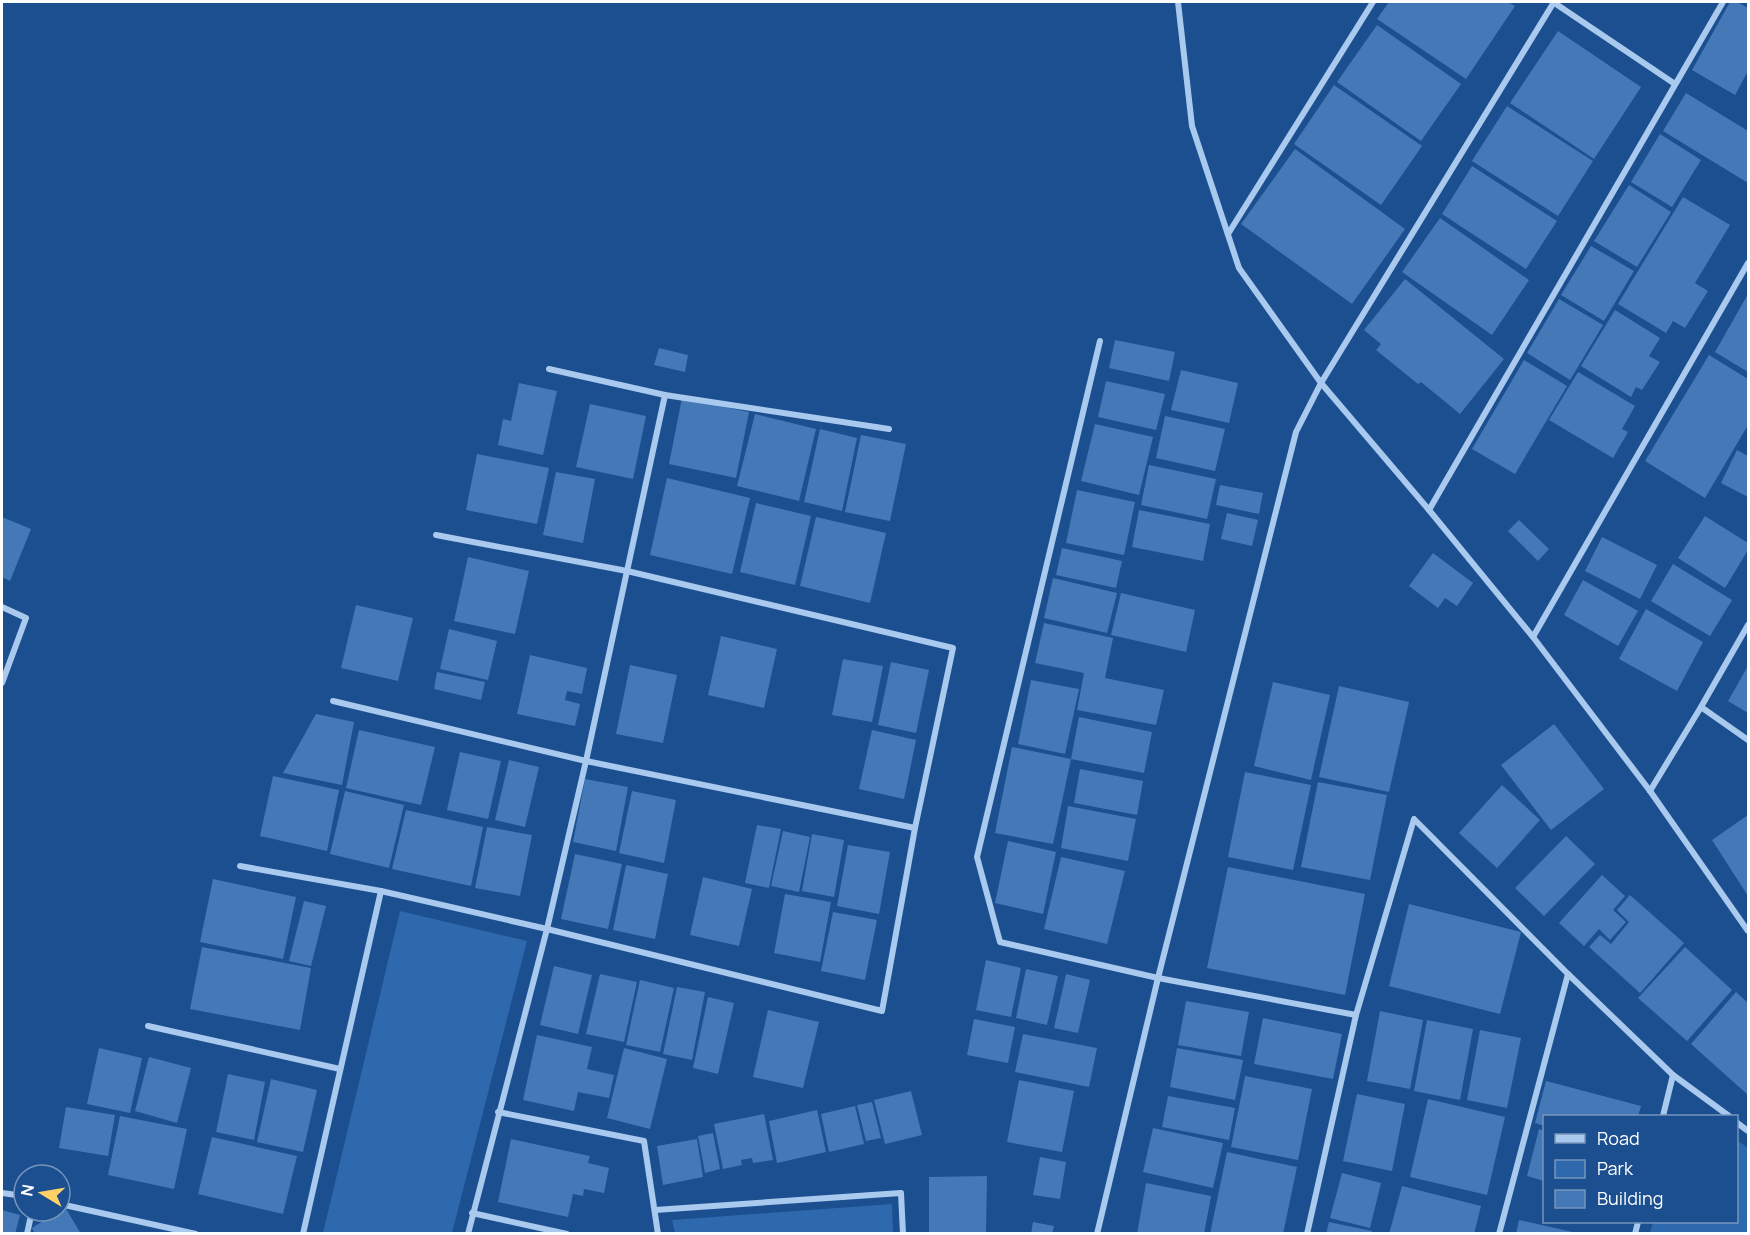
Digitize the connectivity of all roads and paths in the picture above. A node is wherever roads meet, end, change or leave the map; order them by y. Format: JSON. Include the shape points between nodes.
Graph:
{"nodes":[{"id":1,"x":1178,"y":2,"type":"edge"},
{"id":2,"x":1373,"y":2,"type":"edge"},
{"id":3,"x":1554,"y":2,"type":"edge"},
{"id":4,"x":1723,"y":2,"type":"edge"},
{"id":5,"x":1675,"y":84,"type":"junction"},
{"id":6,"x":1228,"y":234,"type":"junction"},
{"id":7,"x":1749,"y":263,"type":"edge"},
{"id":8,"x":1100,"y":341,"type":"dead end"},
{"id":9,"x":549,"y":369,"type":"dead end"},
{"id":10,"x":1321,"y":383,"type":"junction"},
{"id":11,"x":665,"y":395,"type":"junction"},
{"id":12,"x":889,"y":429,"type":"dead end"},
{"id":13,"x":1429,"y":510,"type":"junction"},
{"id":14,"x":436,"y":535,"type":"dead end"},
{"id":15,"x":627,"y":571,"type":"junction"},
{"id":16,"x":2,"y":607,"type":"edge"},
{"id":17,"x":1749,"y":625,"type":"edge"},
{"id":18,"x":1533,"y":637,"type":"junction"},
{"id":19,"x":2,"y":683,"type":"edge"},
{"id":20,"x":333,"y":701,"type":"dead end"},
{"id":21,"x":1701,"y":707,"type":"junction"},
{"id":22,"x":1749,"y":740,"type":"edge"},
{"id":23,"x":586,"y":761,"type":"junction"},
{"id":24,"x":1650,"y":791,"type":"junction"},
{"id":25,"x":915,"y":828,"type":"junction"},
{"id":26,"x":240,"y":866,"type":"dead end"},
{"id":27,"x":381,"y":891,"type":"junction"},
{"id":28,"x":547,"y":929,"type":"junction"},
{"id":29,"x":1749,"y":931,"type":"edge"},
{"id":30,"x":1568,"y":974,"type":"junction"},
{"id":31,"x":1158,"y":978,"type":"junction"},
{"id":32,"x":1356,"y":1015,"type":"junction"},
{"id":33,"x":148,"y":1026,"type":"dead end"},
{"id":34,"x":340,"y":1069,"type":"junction"},
{"id":35,"x":1674,"y":1075,"type":"junction"},
{"id":36,"x":498,"y":1112,"type":"junction"},
{"id":37,"x":1664,"y":1115,"type":"edge"},
{"id":38,"x":1728,"y":1115,"type":"edge"},
{"id":39,"x":72,"y":1206,"type":"edge"},
{"id":40,"x":655,"y":1210,"type":"junction"},
{"id":41,"x":472,"y":1213,"type":"junction"},
{"id":42,"x":196,"y":1233,"type":"edge"},
{"id":43,"x":303,"y":1233,"type":"edge"},
{"id":44,"x":468,"y":1233,"type":"edge"},
{"id":45,"x":567,"y":1233,"type":"edge"},
{"id":46,"x":658,"y":1233,"type":"edge"},
{"id":47,"x":903,"y":1233,"type":"edge"},
{"id":48,"x":1097,"y":1233,"type":"edge"},
{"id":49,"x":1307,"y":1233,"type":"edge"},
{"id":50,"x":1499,"y":1233,"type":"edge"}],
"edges":[{"from":1,"to":6,"type":"street","via":[[1192,126]]},
{"from":2,"to":6,"type":"street"},
{"from":3,"to":5,"type":"street"},
{"from":3,"to":10,"type":"street"},
{"from":4,"to":5,"type":"street"},
{"from":5,"to":13,"type":"street"},
{"from":6,"to":10,"type":"street","via":[[1239,268]]},
{"from":7,"to":18,"type":"street"},
{"from":8,"to":31,"type":"street","via":[[978,857],[999,942]]},
{"from":9,"to":11,"type":"street"},
{"from":10,"to":13,"type":"street"},
{"from":10,"to":31,"type":"street","via":[[1296,432]]},
{"from":11,"to":12,"type":"street"},
{"from":11,"to":15,"type":"street"},
{"from":13,"to":18,"type":"street"},
{"from":14,"to":15,"type":"street"},
{"from":15,"to":23,"type":"street"},
{"from":15,"to":25,"type":"street","via":[[953,648]]},
{"from":16,"to":19,"type":"street","via":[[26,618]]},
{"from":17,"to":21,"type":"street"},
{"from":18,"to":24,"type":"street"},
{"from":20,"to":23,"type":"street"},
{"from":21,"to":22,"type":"street"},
{"from":21,"to":24,"type":"street"},
{"from":23,"to":25,"type":"street"},
{"from":23,"to":28,"type":"street"},
{"from":24,"to":29,"type":"street"},
{"from":25,"to":28,"type":"street","via":[[882,1011]]},
{"from":26,"to":27,"type":"street"},
{"from":27,"to":28,"type":"street"},
{"from":27,"to":34,"type":"street"},
{"from":28,"to":36,"type":"street"},
{"from":30,"to":32,"type":"street","via":[[1414,819]]},
{"from":30,"to":35,"type":"street"},
{"from":30,"to":50,"type":"street"},
{"from":31,"to":32,"type":"street"},
{"from":31,"to":48,"type":"street"},
{"from":32,"to":49,"type":"street"},
{"from":33,"to":34,"type":"street"},
{"from":34,"to":43,"type":"street"},
{"from":35,"to":37,"type":"street"},
{"from":35,"to":38,"type":"street"},
{"from":36,"to":40,"type":"street","via":[[644,1141]]},
{"from":36,"to":41,"type":"street"},
{"from":39,"to":42,"type":"street"},
{"from":40,"to":46,"type":"street"},
{"from":40,"to":47,"type":"street","via":[[901,1193]]},
{"from":41,"to":44,"type":"street"},
{"from":41,"to":45,"type":"street"}]}
